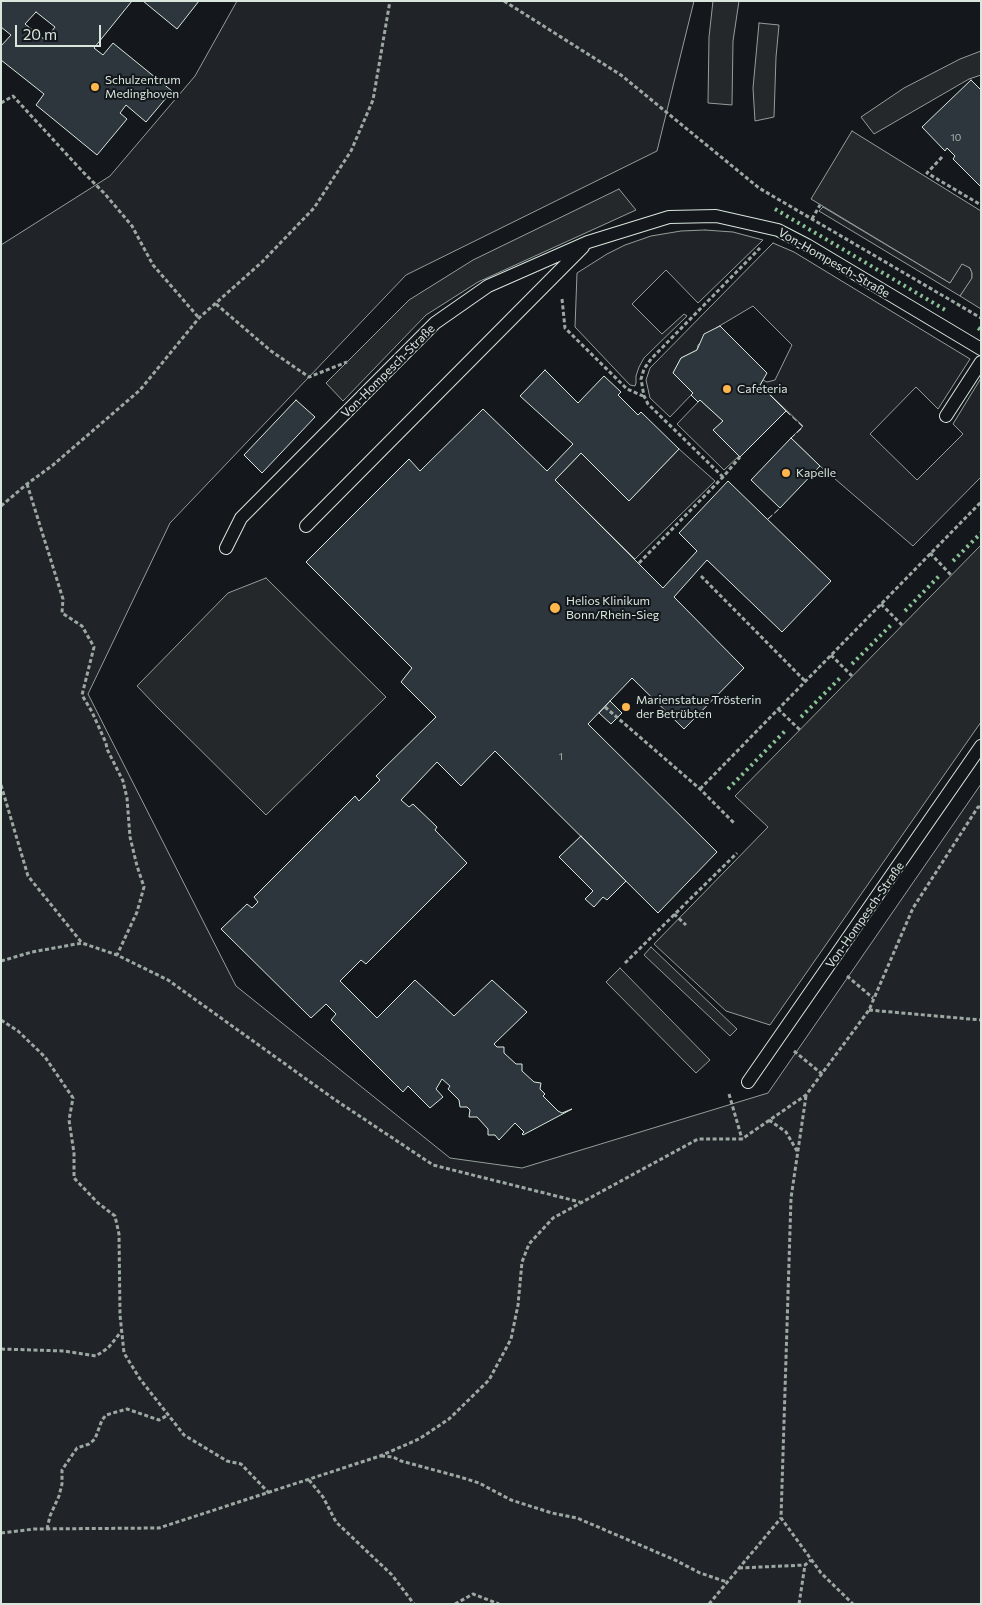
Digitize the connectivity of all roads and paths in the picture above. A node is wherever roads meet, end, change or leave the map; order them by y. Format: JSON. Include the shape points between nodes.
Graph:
{"nodes":[{"id":1,"x":390,"y":1,"type":"edge"},
{"id":2,"x":504,"y":1,"type":"edge"},
{"id":3,"x":1,"y":103,"type":"edge"},
{"id":4,"x":942,"y":157,"type":"dead end"},
{"id":5,"x":820,"y":205,"type":"dead end"},
{"id":6,"x":981,"y":205,"type":"edge"},
{"id":7,"x":812,"y":219,"type":"junction"},
{"id":8,"x":778,"y":230,"type":"junction"},
{"id":9,"x":588,"y":242,"type":"junction"},
{"id":10,"x":560,"y":270,"type":"junction"},
{"id":11,"x":216,"y":304,"type":"junction"},
{"id":12,"x":198,"y":318,"type":"junction"},
{"id":13,"x":981,"y":318,"type":"edge"},
{"id":14,"x":981,"y":349,"type":"edge"},
{"id":15,"x":347,"y":362,"type":"dead end"},
{"id":16,"x":981,"y":362,"type":"edge"},
{"id":17,"x":644,"y":396,"type":"junction"},
{"id":18,"x":946,"y":416,"type":"dead end"},
{"id":19,"x":740,"y":457,"type":"dead end"},
{"id":20,"x":723,"y":477,"type":"junction"},
{"id":21,"x":27,"y":484,"type":"junction"},
{"id":22,"x":981,"y":502,"type":"edge"},
{"id":23,"x":1,"y":506,"type":"edge"},
{"id":24,"x":306,"y":526,"type":"dead end"},
{"id":25,"x":226,"y":548,"type":"dead end"},
{"id":26,"x":930,"y":553,"type":"junction"},
{"id":27,"x":639,"y":563,"type":"dead end"},
{"id":28,"x":701,"y":576,"type":"dead end"},
{"id":29,"x":951,"y":576,"type":"dead end"},
{"id":30,"x":881,"y":604,"type":"junction"},
{"id":31,"x":902,"y":625,"type":"dead end"},
{"id":32,"x":831,"y":655,"type":"junction"},
{"id":33,"x":852,"y":676,"type":"dead end"},
{"id":34,"x":805,"y":680,"type":"junction"},
{"id":35,"x":605,"y":707,"type":"dead end"},
{"id":36,"x":778,"y":709,"type":"junction"},
{"id":37,"x":800,"y":730,"type":"dead end"},
{"id":38,"x":981,"y":746,"type":"edge"},
{"id":39,"x":1,"y":785,"type":"edge"},
{"id":40,"x":700,"y":789,"type":"junction"},
{"id":41,"x":981,"y":803,"type":"edge"},
{"id":42,"x":978,"y":807,"type":"dead end"},
{"id":43,"x":735,"y":824,"type":"dead end"},
{"id":44,"x":737,"y":853,"type":"dead end"},
{"id":45,"x":674,"y":914,"type":"junction"},
{"id":46,"x":686,"y":925,"type":"dead end"},
{"id":47,"x":82,"y":943,"type":"junction"},
{"id":48,"x":117,"y":955,"type":"junction"},
{"id":49,"x":1,"y":961,"type":"edge"},
{"id":50,"x":625,"y":962,"type":"dead end"},
{"id":51,"x":832,"y":963,"type":"junction"},
{"id":52,"x":873,"y":998,"type":"dead end"},
{"id":53,"x":869,"y":1010,"type":"dead end"},
{"id":54,"x":1,"y":1020,"type":"edge"},
{"id":55,"x":981,"y":1020,"type":"edge"},
{"id":56,"x":779,"y":1038,"type":"junction"},
{"id":57,"x":822,"y":1074,"type":"dead end"},
{"id":58,"x":748,"y":1082,"type":"dead end"},
{"id":59,"x":727,"y":1087,"type":"dead end"},
{"id":60,"x":806,"y":1095,"type":"dead end"},
{"id":61,"x":769,"y":1120,"type":"dead end"},
{"id":62,"x":742,"y":1139,"type":"dead end"},
{"id":63,"x":798,"y":1151,"type":"junction"},
{"id":64,"x":121,"y":1332,"type":"junction"},
{"id":65,"x":1,"y":1349,"type":"edge"},
{"id":66,"x":168,"y":1415,"type":"junction"},
{"id":67,"x":380,"y":1456,"type":"junction"},
{"id":68,"x":309,"y":1480,"type":"junction"},
{"id":69,"x":270,"y":1493,"type":"junction"},
{"id":70,"x":781,"y":1518,"type":"junction"},
{"id":71,"x":47,"y":1529,"type":"junction"},
{"id":72,"x":1,"y":1534,"type":"edge"},
{"id":73,"x":811,"y":1560,"type":"junction"},
{"id":74,"x":805,"y":1564,"type":"junction"},
{"id":75,"x":738,"y":1568,"type":"junction"},
{"id":76,"x":727,"y":1582,"type":"junction"},
{"id":77,"x":414,"y":1604,"type":"edge"},
{"id":78,"x":455,"y":1604,"type":"edge"},
{"id":79,"x":499,"y":1604,"type":"edge"},
{"id":80,"x":709,"y":1604,"type":"edge"},
{"id":81,"x":799,"y":1604,"type":"edge"},
{"id":82,"x":853,"y":1604,"type":"edge"}],
"edges":[{"from":1,"to":11,"type":"path","via":[[372,100],[351,151],[314,208]]},
{"from":2,"to":7,"type":"path","via":[[621,75],[758,188]]},
{"from":3,"to":12,"type":"path","via":[[13,96],[105,194],[132,226],[153,265]]},
{"from":4,"to":6,"type":"path","via":[[927,173]]},
{"from":5,"to":7,"type":"path"},
{"from":7,"to":13,"type":"path"},
{"from":8,"to":9,"type":"lane","name":"Von-Hompesch-Straße","via":[[716,216],[669,216]]},
{"from":8,"to":14,"type":"lane","name":"Von-Hompesch-Straße"},
{"from":8,"to":17,"type":"path","via":[[651,359],[641,379]]},
{"from":9,"to":10,"type":"lane","name":"Von-Hompesch-Straße"},
{"from":9,"to":25,"type":"lane","name":"Von-Hompesch-Straße","via":[[488,286],[435,323],[241,518]]},
{"from":10,"to":17,"type":"path","via":[[565,328],[627,389]]},
{"from":10,"to":24,"type":"lane","name":"Von-Hompesch-Straße"},
{"from":11,"to":12,"type":"path"},
{"from":11,"to":15,"type":"path","via":[[271,351],[309,377]]},
{"from":12,"to":21,"type":"path","via":[[140,390],[53,466]]},
{"from":16,"to":18,"type":"lane"},
{"from":17,"to":20,"type":"path","via":[[648,404]]},
{"from":19,"to":20,"type":"path"},
{"from":20,"to":27,"type":"path"},
{"from":21,"to":23,"type":"path"},
{"from":21,"to":48,"type":"path","via":[[63,599],[62,612],[82,626],[94,647],[82,695],[123,781],[130,837],[144,886]]},
{"from":22,"to":26,"type":"path"},
{"from":26,"to":29,"type":"path"},
{"from":26,"to":30,"type":"path"},
{"from":28,"to":34,"type":"path"},
{"from":30,"to":31,"type":"path"},
{"from":30,"to":32,"type":"path"},
{"from":32,"to":33,"type":"path"},
{"from":32,"to":34,"type":"path"},
{"from":34,"to":36,"type":"path"},
{"from":35,"to":40,"type":"path"},
{"from":36,"to":37,"type":"path"},
{"from":36,"to":40,"type":"path"},
{"from":38,"to":51,"type":"lane","name":"Von-Hompesch-Straße"},
{"from":39,"to":47,"type":"path","via":[[28,876]]},
{"from":40,"to":43,"type":"path"},
{"from":41,"to":42,"type":"path"},
{"from":44,"to":45,"type":"path"},
{"from":45,"to":46,"type":"path"},
{"from":45,"to":50,"type":"path"},
{"from":47,"to":48,"type":"path"},
{"from":47,"to":49,"type":"path"},
{"from":48,"to":67,"type":"path","via":[[168,980],[334,1099],[433,1165],[581,1202],[553,1218],[529,1244],[522,1262],[512,1338],[489,1380],[449,1419],[419,1439]]},
{"from":51,"to":52,"type":"path"},
{"from":51,"to":56,"type":"lane","name":"Von-Hompesch-Straße"},
{"from":53,"to":55,"type":"path"},
{"from":54,"to":64,"type":"path","via":[[18,1031],[45,1057],[73,1098],[69,1120],[74,1178],[115,1216],[119,1234]]},
{"from":56,"to":57,"type":"path"},
{"from":56,"to":58,"type":"lane","name":"Von-Hompesch-Straße"},
{"from":59,"to":62,"type":"path"},
{"from":60,"to":63,"type":"path"},
{"from":61,"to":63,"type":"path","via":[[786,1132]]},
{"from":63,"to":70,"type":"path","via":[[791,1198]]},
{"from":64,"to":65,"type":"path","via":[[108,1348],[96,1356],[64,1350]]},
{"from":64,"to":66,"type":"path","via":[[124,1353]]},
{"from":66,"to":69,"type":"path","via":[[184,1435],[227,1461],[241,1464]]},
{"from":66,"to":71,"type":"path","via":[[159,1420],[127,1409],[106,1415],[95,1439],[77,1448],[62,1470],[59,1496]]},
{"from":67,"to":68,"type":"path"},
{"from":67,"to":76,"type":"path","via":[[460,1477],[511,1500],[577,1518]]},
{"from":68,"to":69,"type":"path"},
{"from":68,"to":77,"type":"path","via":[[323,1497],[336,1522],[392,1575]]},
{"from":69,"to":71,"type":"path","via":[[159,1528]]},
{"from":70,"to":73,"type":"path"},
{"from":70,"to":75,"type":"path"},
{"from":71,"to":72,"type":"path"},
{"from":73,"to":74,"type":"path"},
{"from":73,"to":82,"type":"path"},
{"from":74,"to":75,"type":"path"},
{"from":74,"to":81,"type":"path"},
{"from":75,"to":76,"type":"path"},
{"from":76,"to":80,"type":"path"},
{"from":78,"to":79,"type":"path","via":[[473,1594]]}]}
